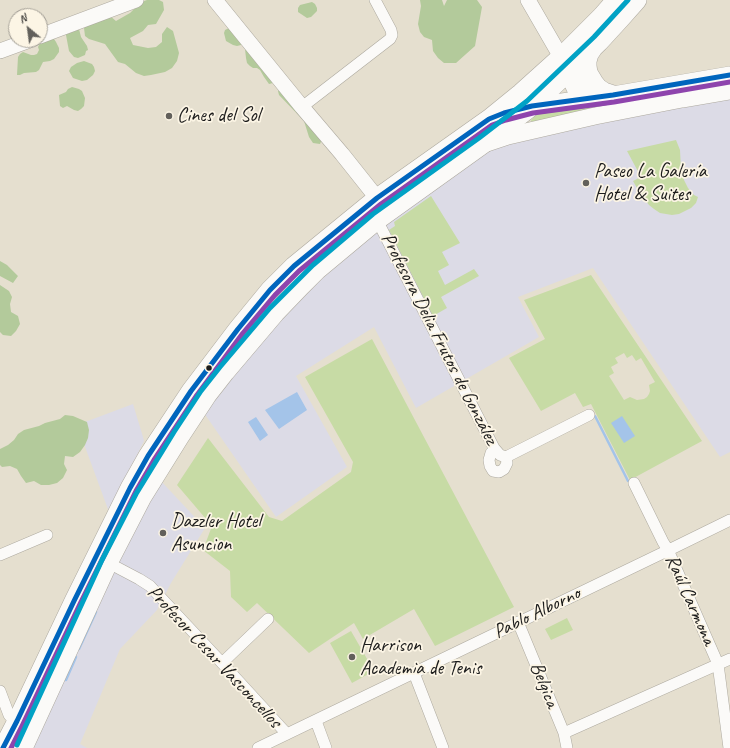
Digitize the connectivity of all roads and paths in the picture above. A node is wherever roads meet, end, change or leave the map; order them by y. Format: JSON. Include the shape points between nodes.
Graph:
{"nodes":[{"id":1,"x":136,"y":0,"type":"edge"},
{"id":2,"x":215,"y":0,"type":"edge"},
{"id":3,"x":375,"y":0,"type":"edge"},
{"id":4,"x":528,"y":0,"type":"edge"},
{"id":5,"x":616,"y":0,"type":"edge"},
{"id":6,"x":637,"y":0,"type":"edge"},
{"id":7,"x":107,"y":6,"type":"edge"},
{"id":8,"x":48,"y":32,"type":"edge"},
{"id":9,"x":596,"y":45,"type":"junction"},
{"id":10,"x":565,"y":65,"type":"junction"},
{"id":11,"x":730,"y":75,"type":"edge"},
{"id":12,"x":730,"y":91,"type":"edge"},
{"id":13,"x":613,"y":95,"type":"junction"},
{"id":14,"x":588,"y":98,"type":"junction"},
{"id":15,"x":532,"y":106,"type":"junction"},
{"id":16,"x":302,"y":107,"type":"junction"},
{"id":17,"x":489,"y":119,"type":"junction"},
{"id":18,"x":484,"y":144,"type":"junction"},
{"id":19,"x":373,"y":193,"type":"junction"},
{"id":20,"x":399,"y":204,"type":"junction"},
{"id":21,"x":378,"y":220,"type":"junction"},
{"id":22,"x":283,"y":279,"type":"junction"},
{"id":23,"x":242,"y":352,"type":"junction"},
{"id":24,"x":589,"y":415,"type":"dead end"},
{"id":25,"x":495,"y":450,"type":"junction"},
{"id":26,"x":506,"y":457,"type":"junction"},
{"id":27,"x":634,"y":483,"type":"dead end"},
{"id":28,"x":730,"y":520,"type":"edge"},
{"id":29,"x":47,"y":535,"type":"dead end"},
{"id":30,"x":668,"y":550,"type":"junction"},
{"id":31,"x":0,"y":555,"type":"edge"},
{"id":32,"x":108,"y":563,"type":"junction"},
{"id":33,"x":268,"y":619,"type":"dead end"},
{"id":34,"x":518,"y":622,"type":"junction"},
{"id":35,"x":730,"y":659,"type":"edge"},
{"id":36,"x":222,"y":663,"type":"junction"},
{"id":37,"x":718,"y":664,"type":"junction"},
{"id":38,"x":414,"y":673,"type":"junction"},
{"id":39,"x":0,"y":691,"type":"edge"},
{"id":40,"x":316,"y":721,"type":"junction"},
{"id":41,"x":25,"y":725,"type":"junction"},
{"id":42,"x":287,"y":734,"type":"junction"},
{"id":43,"x":564,"y":734,"type":"junction"},
{"id":44,"x":3,"y":748,"type":"edge"},
{"id":45,"x":23,"y":748,"type":"edge"},
{"id":46,"x":258,"y":748,"type":"edge"},
{"id":47,"x":326,"y":748,"type":"edge"},
{"id":48,"x":443,"y":748,"type":"edge"},
{"id":49,"x":567,"y":748,"type":"edge"},
{"id":50,"x":729,"y":748,"type":"edge"}],
"edges":[{"from":1,"to":7,"type":"street"},
{"from":2,"to":16,"type":"street"},
{"from":3,"to":16,"type":"street","via":[[391,30],[390,39]]},
{"from":4,"to":10,"type":"street"},
{"from":5,"to":10,"type":"highway"},
{"from":6,"to":9,"type":"highway"},
{"from":7,"to":8,"type":"street"},
{"from":9,"to":10,"type":"highway"},
{"from":9,"to":13,"type":"highway","via":[[589,54],[588,73],[598,88]]},
{"from":10,"to":14,"type":"highway","via":[[577,90]]},
{"from":10,"to":15,"type":"highway"},
{"from":10,"to":17,"type":"highway","via":[[521,93]]},
{"from":11,"to":13,"type":"main road"},
{"from":12,"to":18,"type":"main road","via":[[595,116]]},
{"from":13,"to":14,"type":"main road"},
{"from":14,"to":15,"type":"main road"},
{"from":15,"to":17,"type":"highway"},
{"from":15,"to":18,"type":"highway"},
{"from":16,"to":19,"type":"street"},
{"from":17,"to":19,"type":"highway"},
{"from":18,"to":20,"type":"highway"},
{"from":19,"to":20,"type":"street"},
{"from":19,"to":22,"type":"highway"},
{"from":20,"to":21,"type":"highway"},
{"from":21,"to":23,"type":"highway","via":[[300,287]]},
{"from":21,"to":25,"type":"street","name":"Profesora Delia Frutos de González"},
{"from":22,"to":23,"type":"highway","via":[[279,296],[249,332]]},
{"from":22,"to":32,"type":"highway","via":[[270,290],[238,328],[191,391],[148,456],[130,488]]},
{"from":23,"to":32,"type":"highway","via":[[207,395],[166,456]]},
{"from":24,"to":26,"type":"street","name":"Profesora Delia Frutos de González"},
{"from":25,"to":26,"type":"street","name":"Profesora Delia Frutos de González"},
{"from":25,"to":26,"type":"street","via":[[488,460],[493,471],[499,472],[504,469]]},
{"from":27,"to":30,"type":"street","name":"Raúl Carmona"},
{"from":28,"to":30,"type":"street","name":"Pablo Alborno"},
{"from":29,"to":31,"type":"street"},
{"from":30,"to":34,"type":"street","name":"Pablo Alborno"},
{"from":30,"to":37,"type":"street","name":"Raúl Carmona"},
{"from":32,"to":36,"type":"street","name":"Profesor Cesar Vasconcellos","via":[[150,586]]},
{"from":32,"to":41,"type":"highway"},
{"from":33,"to":36,"type":"street"},
{"from":34,"to":38,"type":"street","name":"Pablo Alborno"},
{"from":34,"to":43,"type":"street","name":"Belgica"},
{"from":35,"to":37,"type":"street"},
{"from":36,"to":42,"type":"street","name":"Profesor Cesar Vasconcellos"},
{"from":37,"to":43,"type":"street"},
{"from":37,"to":50,"type":"street","name":"Raúl Carmona"},
{"from":38,"to":40,"type":"street","name":"Pablo Alborno"},
{"from":38,"to":48,"type":"street"},
{"from":39,"to":41,"type":"street","via":[[9,715]]},
{"from":40,"to":42,"type":"street","name":"Pablo Alborno"},
{"from":40,"to":47,"type":"street","name":"Profesor Cesar Vasconcellos"},
{"from":41,"to":44,"type":"highway"},
{"from":41,"to":45,"type":"highway"},
{"from":42,"to":46,"type":"street","name":"Pablo Alborno"},
{"from":43,"to":49,"type":"street","name":"Belgica"}]}
